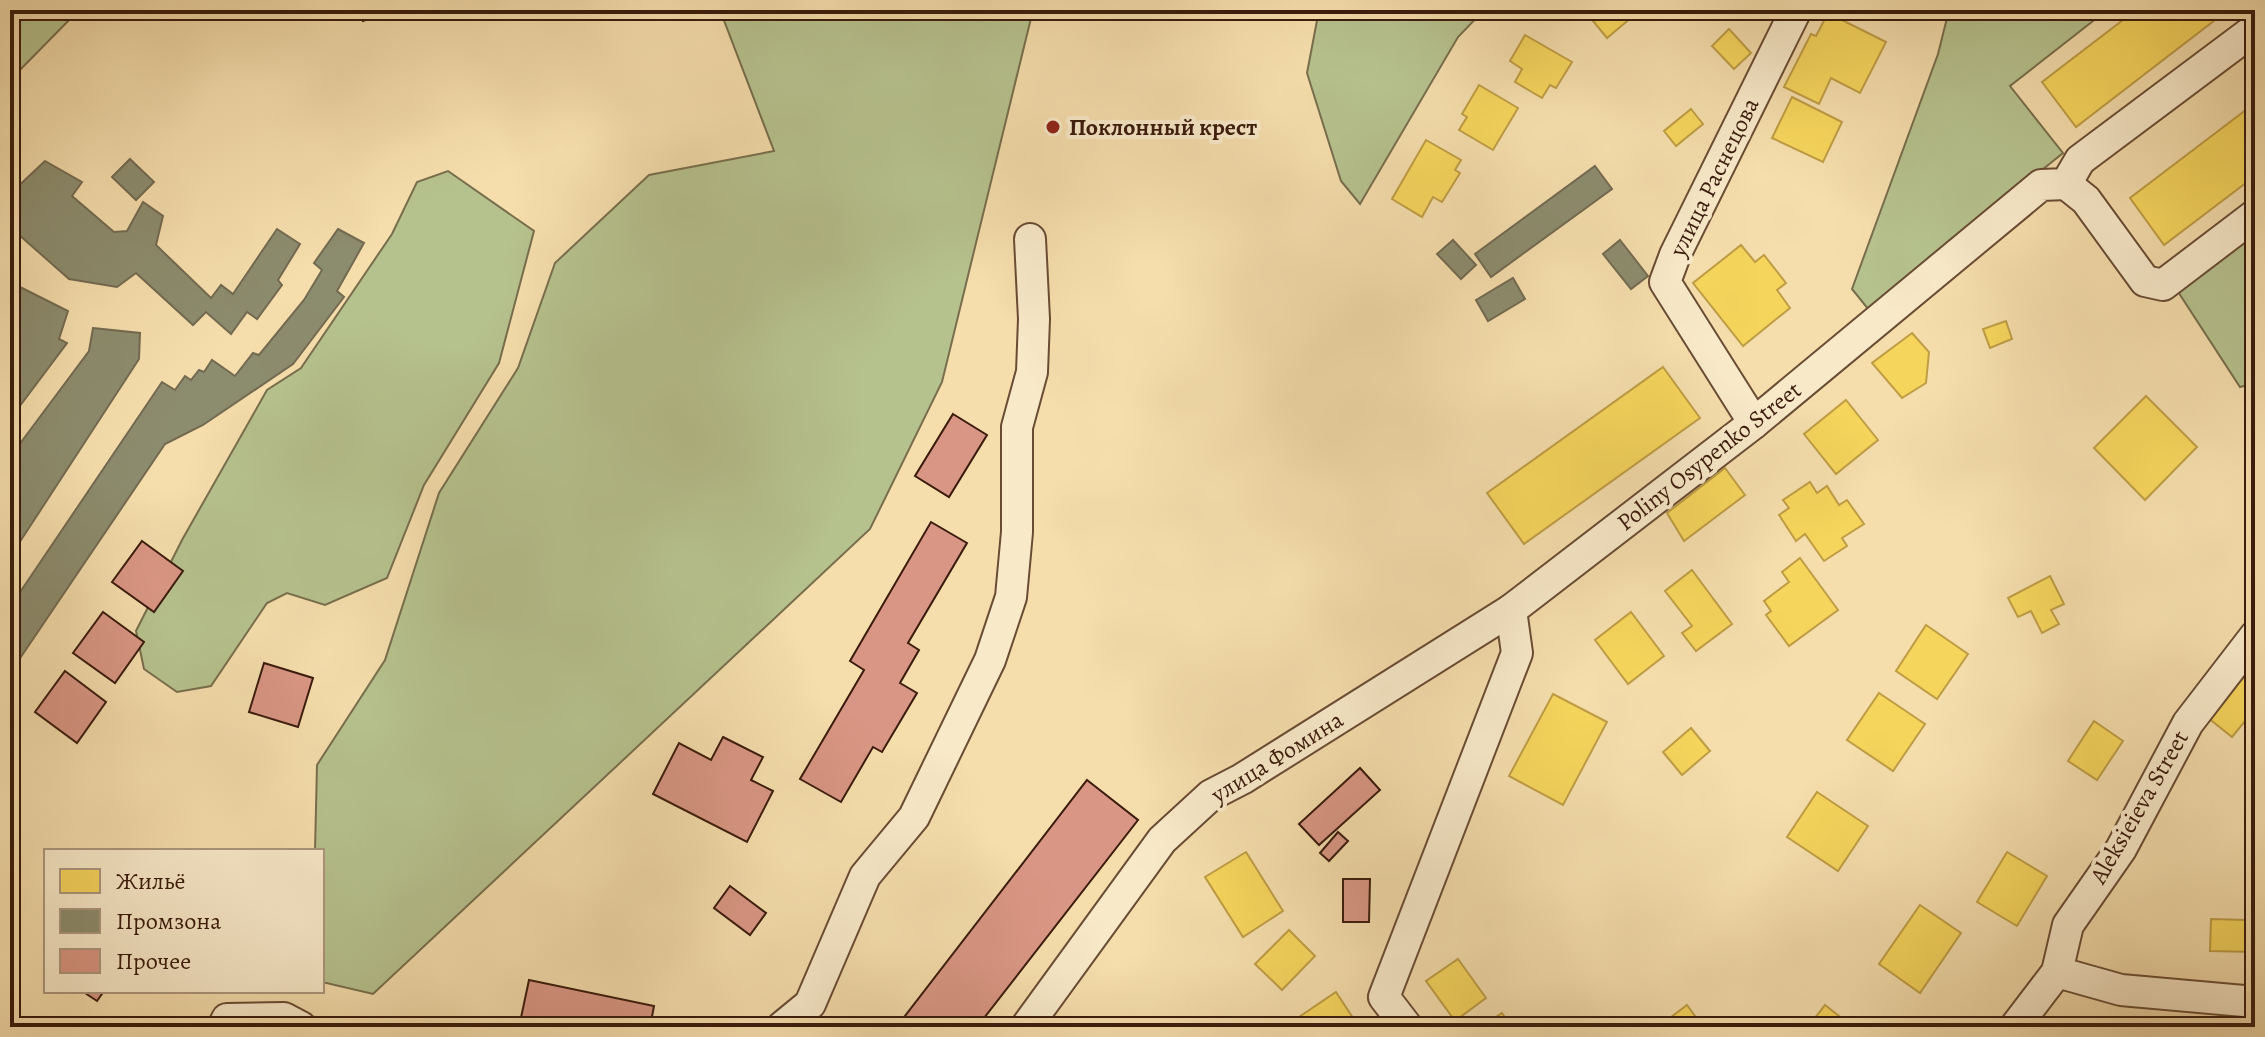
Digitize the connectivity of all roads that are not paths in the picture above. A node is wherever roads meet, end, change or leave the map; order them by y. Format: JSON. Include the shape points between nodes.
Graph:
{"nodes":[{"id":1,"x":1796,"y":10,"type":"edge"},
{"id":2,"x":2255,"y":29,"type":"edge"},
{"id":3,"x":2066,"y":184,"type":"junction"},
{"id":4,"x":2255,"y":215,"type":"edge"},
{"id":5,"x":1030,"y":239,"type":"dead end"},
{"id":6,"x":1754,"y":423,"type":"junction"},
{"id":7,"x":1511,"y":610,"type":"junction"},
{"id":8,"x":2255,"y":636,"type":"edge"},
{"id":9,"x":2057,"y":972,"type":"junction"},
{"id":10,"x":2255,"y":1002,"type":"edge"},
{"id":11,"x":223,"y":1027,"type":"edge"},
{"id":12,"x":301,"y":1027,"type":"edge"},
{"id":13,"x":782,"y":1027,"type":"edge"},
{"id":14,"x":1026,"y":1027,"type":"edge"},
{"id":15,"x":1407,"y":1027,"type":"edge"},
{"id":16,"x":2015,"y":1027,"type":"edge"}],
"edges":[{"from":1,"to":6,"type":"street","name":"улица Раснецова","via":[[1665,282]]},
{"from":2,"to":3,"type":"street","via":[[2080,160]]},
{"from":3,"to":4,"type":"street","via":[[2086,200],[2145,281],[2163,285]]},
{"from":3,"to":6,"type":"street","name":"Poliny Osypenko Street","via":[[2041,185]]},
{"from":5,"to":13,"type":"street","via":[[1032,372],[1017,427],[1011,597],[990,660],[914,817],[865,876],[810,1004]]},
{"from":6,"to":7,"type":"street","name":"Poliny Osypenko Street"},
{"from":7,"to":14,"type":"street","name":"улица Фомина","via":[[1211,795],[1162,840]]},
{"from":7,"to":15,"type":"street","via":[[1517,653],[1384,997]]},
{"from":8,"to":9,"type":"street","name":"Aleksieieva Street","via":[[2188,723],[2121,849],[2068,925]]},
{"from":9,"to":10,"type":"street","via":[[2121,990]]},
{"from":9,"to":16,"type":"street","name":"Aleksieieva Street"},
{"from":11,"to":12,"type":"street","via":[[227,1019],[284,1018]]}]}
